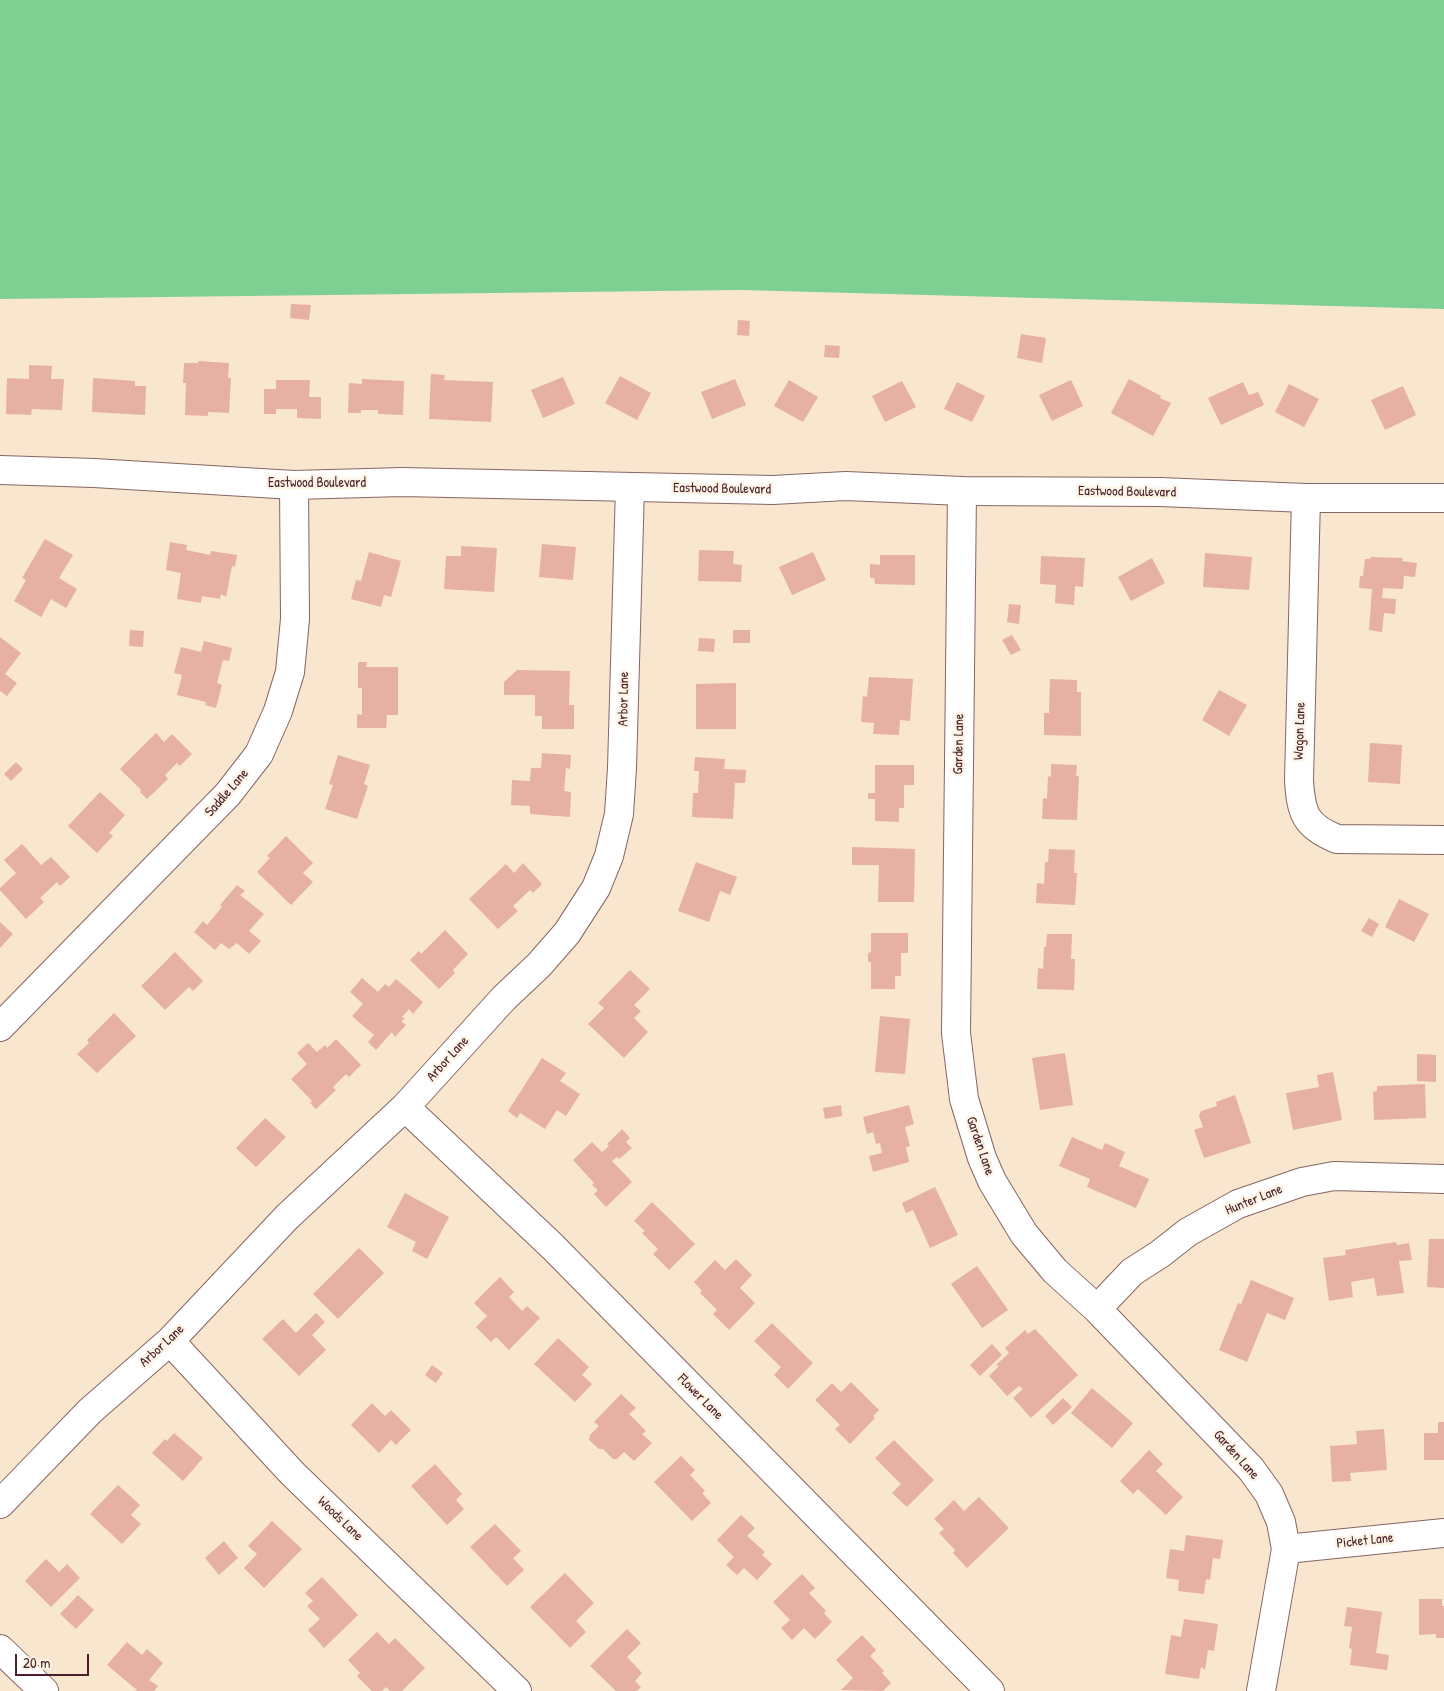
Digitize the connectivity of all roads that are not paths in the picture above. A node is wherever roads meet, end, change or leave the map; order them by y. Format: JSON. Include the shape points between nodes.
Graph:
{"nodes":[{"id":1,"x":0,"y":470,"type":"edge"},
{"id":2,"x":294,"y":485,"type":"junction"},
{"id":3,"x":630,"y":487,"type":"junction"},
{"id":4,"x":962,"y":491,"type":"junction"},
{"id":5,"x":1306,"y":498,"type":"junction"},
{"id":6,"x":1444,"y":498,"type":"edge"},
{"id":7,"x":1444,"y":840,"type":"edge"},
{"id":8,"x":0,"y":1027,"type":"edge"},
{"id":9,"x":405,"y":1107,"type":"junction"},
{"id":10,"x":1444,"y":1180,"type":"edge"},
{"id":11,"x":1097,"y":1309,"type":"junction"},
{"id":12,"x":170,"y":1341,"type":"junction"},
{"id":13,"x":0,"y":1504,"type":"edge"},
{"id":14,"x":1444,"y":1533,"type":"edge"},
{"id":15,"x":1286,"y":1549,"type":"junction"},
{"id":16,"x":0,"y":1649,"type":"edge"},
{"id":17,"x":44,"y":1691,"type":"edge"},
{"id":18,"x":517,"y":1691,"type":"edge"},
{"id":19,"x":990,"y":1691,"type":"edge"},
{"id":20,"x":1261,"y":1691,"type":"edge"}],
"edges":[{"from":1,"to":2,"type":"street","name":"Eastwood Boulevard"},
{"from":2,"to":3,"type":"street","name":"Eastwood Boulevard","via":[[402,482]]},
{"from":2,"to":8,"type":"street","name":"Saddle Lane","via":[[295,619],[290,672],[278,711],[259,754],[228,794]]},
{"from":3,"to":4,"type":"street","name":"Eastwood Boulevard","via":[[773,490],[846,486]]},
{"from":3,"to":9,"type":"street","name":"Arbor Lane","via":[[622,768],[619,814],[608,856],[596,888],[567,932]]},
{"from":4,"to":5,"type":"street","name":"Eastwood Boulevard","via":[[1160,492]]},
{"from":4,"to":11,"type":"street","name":"Garden Lane","via":[[956,1033],[964,1099],[992,1181],[1024,1234],[1055,1271]]},
{"from":5,"to":6,"type":"street","name":"Eastwood Boulevard"},
{"from":5,"to":7,"type":"street","name":"Wagon Lane","via":[[1299,780],[1305,814],[1321,833],[1337,839]]},
{"from":9,"to":12,"type":"street","name":"Arbor Lane","via":[[287,1217]]},
{"from":9,"to":19,"type":"street","name":"Flower Lane","via":[[552,1247]]},
{"from":10,"to":11,"type":"street","name":"Hunter Lane","via":[[1334,1176],[1302,1182],[1238,1204],[1188,1232],[1132,1272]]},
{"from":11,"to":15,"type":"street","name":"Garden Lane","via":[[1252,1469],[1269,1494],[1281,1522]]},
{"from":12,"to":13,"type":"street","name":"Arbor Lane","via":[[90,1412]]},
{"from":12,"to":18,"type":"street","name":"Woods Lane","via":[[292,1473]]},
{"from":14,"to":15,"type":"street","name":"Picket Lane"},
{"from":15,"to":20,"type":"street","name":"Garden Lane"},
{"from":16,"to":17,"type":"street"}]}
